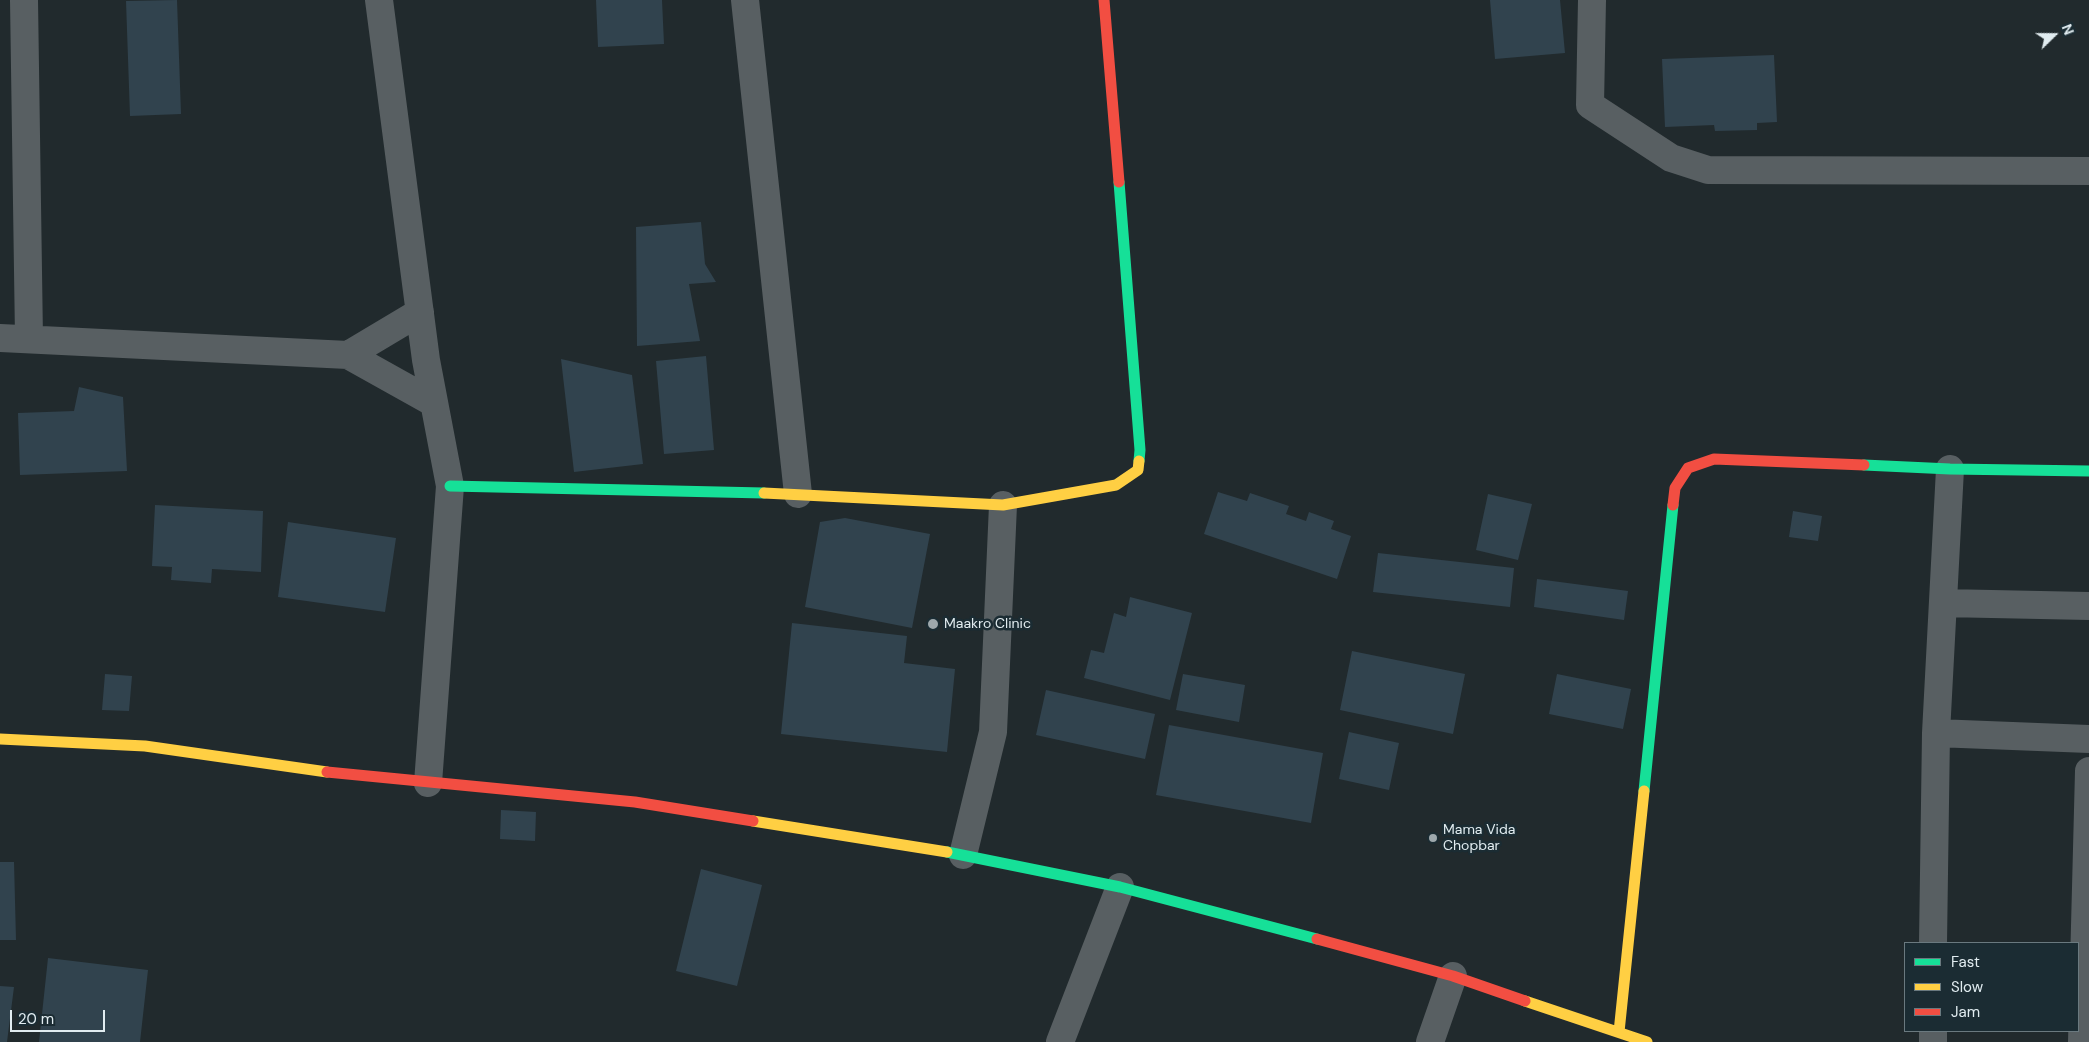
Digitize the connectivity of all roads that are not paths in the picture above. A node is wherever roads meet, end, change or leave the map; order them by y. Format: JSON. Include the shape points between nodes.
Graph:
{"nodes":[{"id":1,"x":24,"y":0,"type":"edge"},
{"id":2,"x":379,"y":0,"type":"edge"},
{"id":3,"x":745,"y":0,"type":"edge"},
{"id":4,"x":1104,"y":0,"type":"edge"},
{"id":5,"x":1592,"y":0,"type":"edge"},
{"id":6,"x":2089,"y":171,"type":"edge"},
{"id":7,"x":420,"y":312,"type":"junction"},
{"id":8,"x":0,"y":338,"type":"edge"},
{"id":9,"x":29,"y":338,"type":"junction"},
{"id":10,"x":348,"y":354,"type":"junction"},
{"id":11,"x":434,"y":403,"type":"junction"},
{"id":12,"x":1950,"y":469,"type":"junction"},
{"id":13,"x":2089,"y":471,"type":"edge"},
{"id":14,"x":450,"y":486,"type":"junction"},
{"id":15,"x":798,"y":494,"type":"junction"},
{"id":16,"x":1003,"y":505,"type":"junction"},
{"id":17,"x":1943,"y":603,"type":"junction"},
{"id":18,"x":2089,"y":606,"type":"edge"},
{"id":19,"x":1936,"y":733,"type":"junction"},
{"id":20,"x":0,"y":739,"type":"edge"},
{"id":21,"x":2089,"y":739,"type":"edge"},
{"id":22,"x":2089,"y":771,"type":"edge"},
{"id":23,"x":428,"y":783,"type":"junction"},
{"id":24,"x":2087,"y":853,"type":"edge"},
{"id":25,"x":963,"y":855,"type":"junction"},
{"id":26,"x":1120,"y":887,"type":"junction"},
{"id":27,"x":1933,"y":942,"type":"edge"},
{"id":28,"x":1454,"y":976,"type":"junction"},
{"id":29,"x":1619,"y":1032,"type":"junction"},
{"id":30,"x":1060,"y":1042,"type":"edge"},
{"id":31,"x":1430,"y":1042,"type":"edge"},
{"id":32,"x":1647,"y":1042,"type":"edge"},
{"id":33,"x":2082,"y":1042,"type":"edge"}],
"edges":[{"from":1,"to":9,"type":"street"},
{"from":2,"to":7,"type":"street"},
{"from":3,"to":15,"type":"street"},
{"from":4,"to":16,"type":"street","via":[[1140,450],[1138,470],[1116,485]]},
{"from":5,"to":6,"type":"street","via":[[1590,105],[1671,158],[1708,170]]},
{"from":7,"to":10,"type":"street"},
{"from":7,"to":11,"type":"street"},
{"from":8,"to":9,"type":"street"},
{"from":9,"to":10,"type":"street"},
{"from":10,"to":11,"type":"street"},
{"from":11,"to":14,"type":"street"},
{"from":12,"to":13,"type":"street"},
{"from":12,"to":17,"type":"street"},
{"from":12,"to":29,"type":"street","via":[[1714,460],[1688,468],[1675,488]]},
{"from":14,"to":15,"type":"street"},
{"from":14,"to":23,"type":"street"},
{"from":15,"to":16,"type":"street"},
{"from":16,"to":25,"type":"street","via":[[992,732]]},
{"from":17,"to":18,"type":"street"},
{"from":17,"to":19,"type":"street"},
{"from":19,"to":21,"type":"street"},
{"from":19,"to":27,"type":"street"},
{"from":20,"to":23,"type":"street","via":[[145,746],[288,768]]},
{"from":22,"to":24,"type":"street"},
{"from":23,"to":25,"type":"street","via":[[635,802]]},
{"from":24,"to":33,"type":"street"},
{"from":25,"to":26,"type":"street"},
{"from":26,"to":28,"type":"street"},
{"from":26,"to":30,"type":"street"},
{"from":28,"to":29,"type":"street"},
{"from":28,"to":31,"type":"street"},
{"from":29,"to":32,"type":"street"}]}
